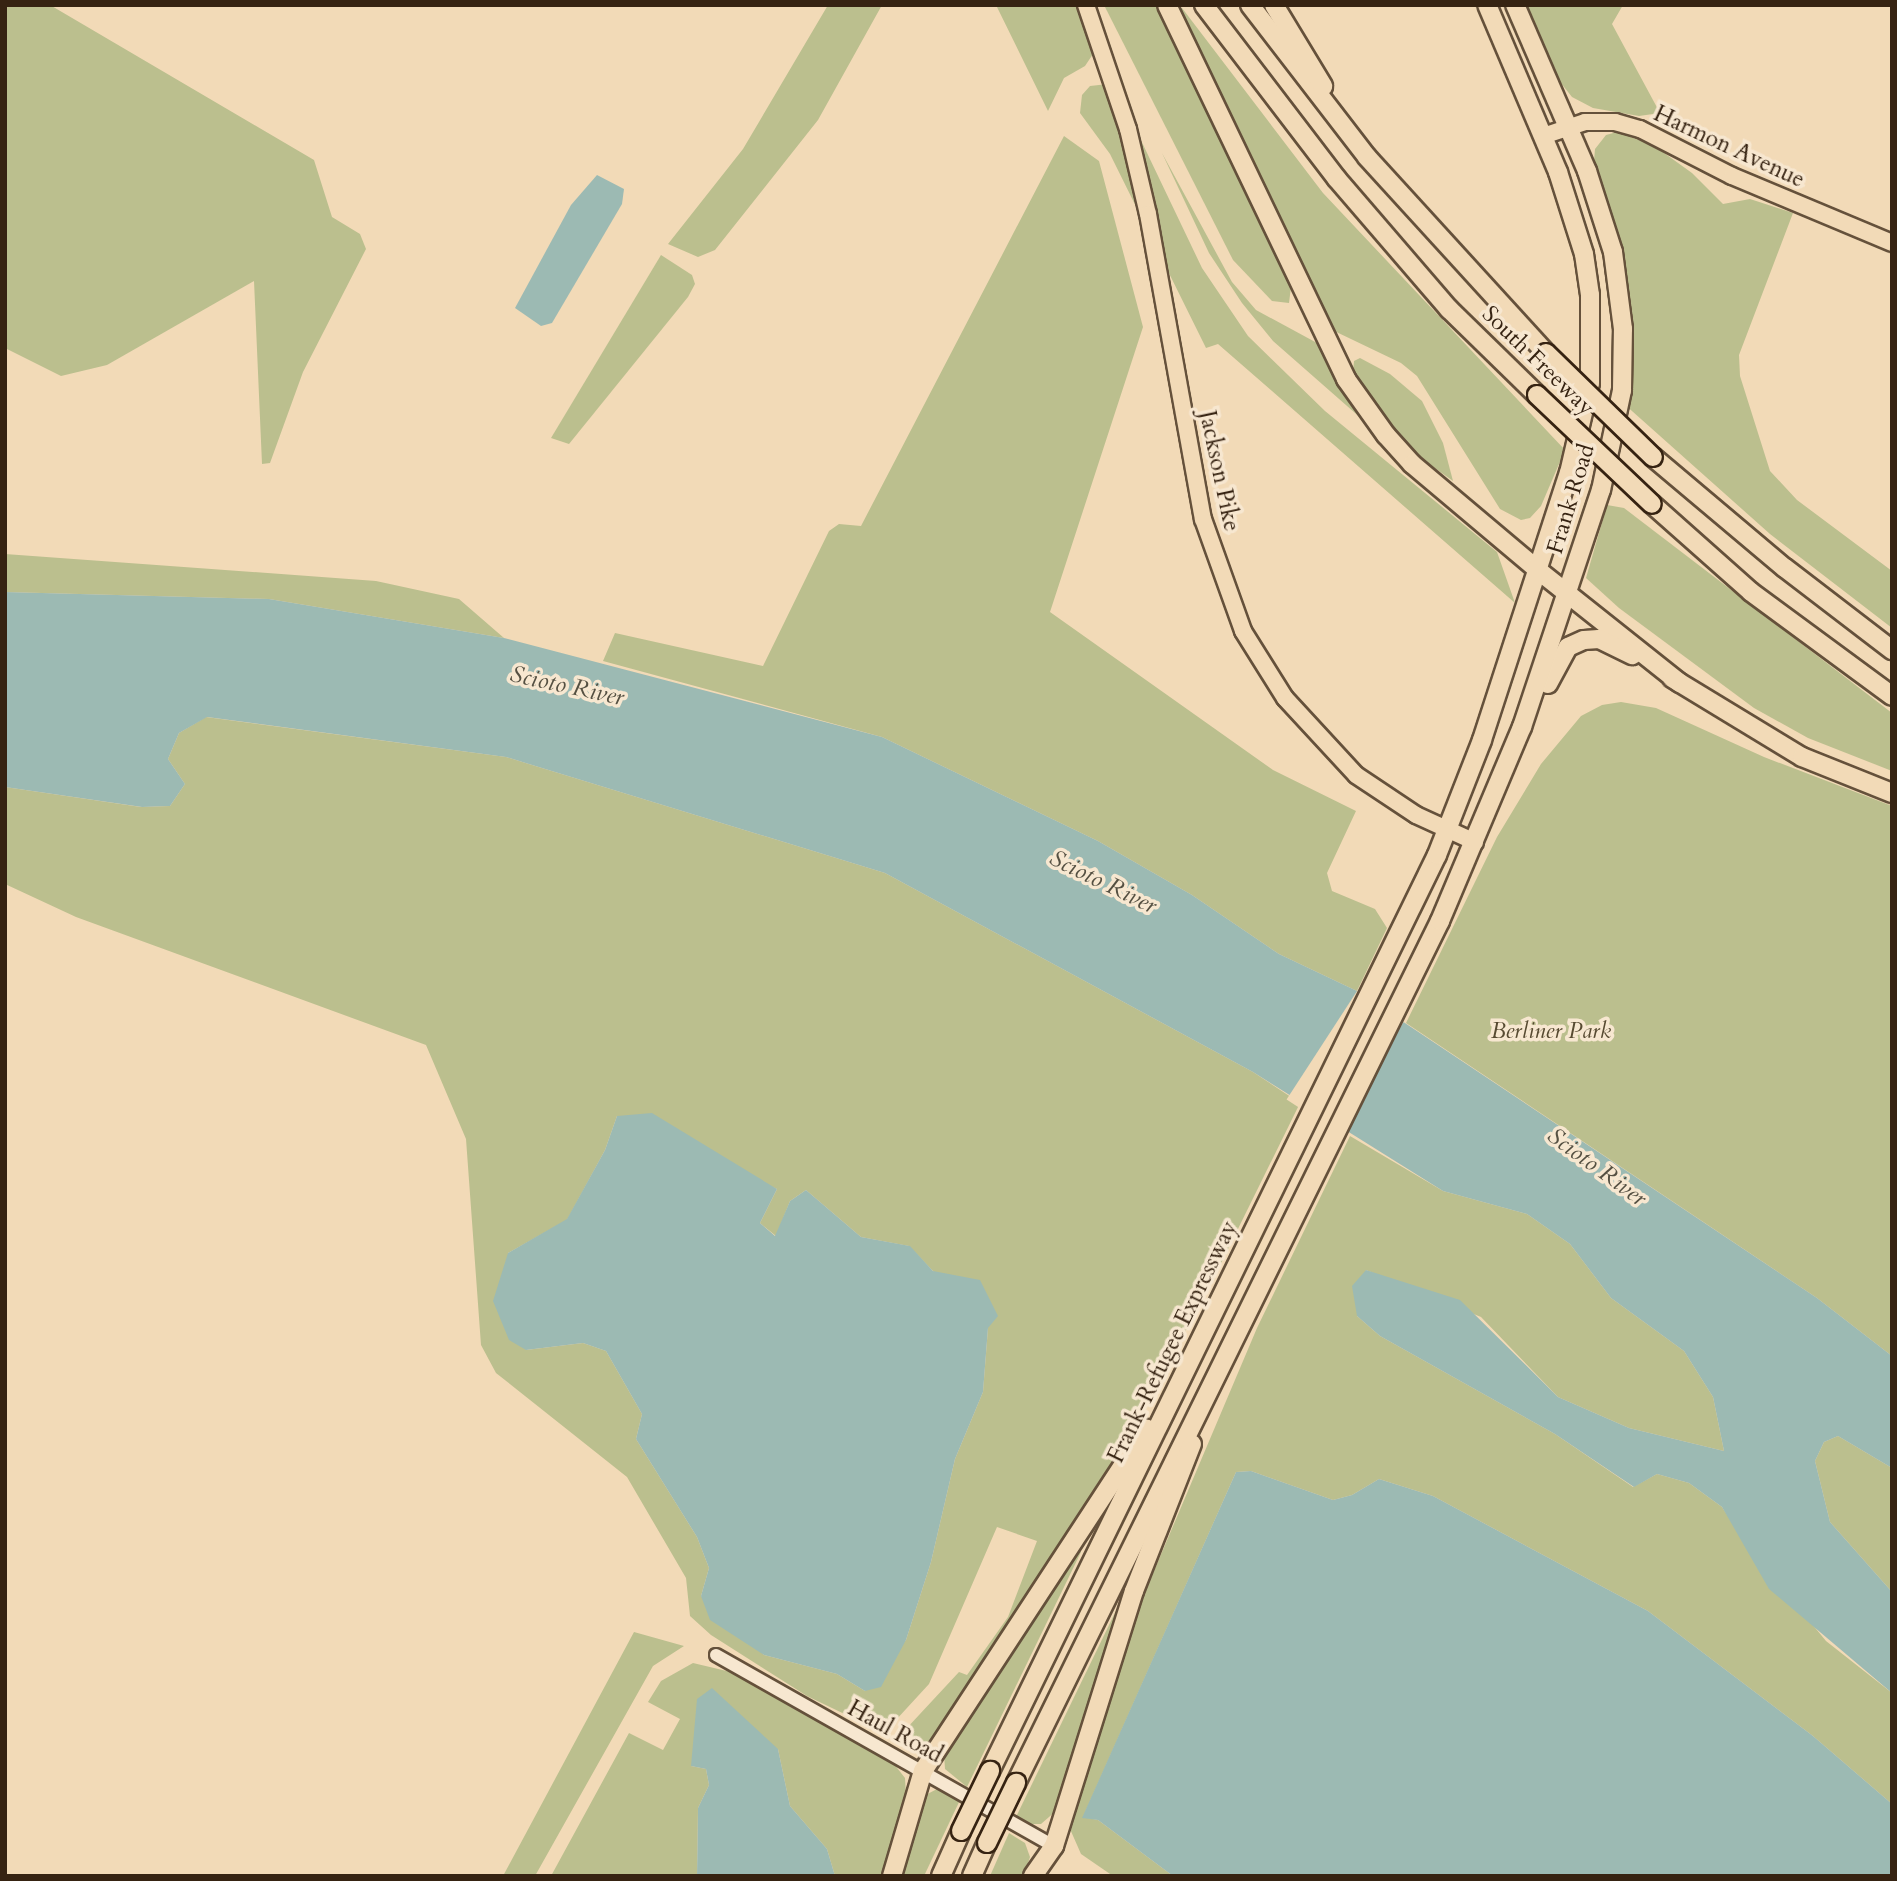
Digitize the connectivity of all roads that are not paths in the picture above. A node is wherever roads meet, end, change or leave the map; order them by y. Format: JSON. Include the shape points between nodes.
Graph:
{"nodes":[{"id":1,"x":1167,"y":5,"type":"edge"},
{"id":2,"x":1204,"y":5,"type":"edge"},
{"id":3,"x":1250,"y":5,"type":"edge"},
{"id":4,"x":1274,"y":5,"type":"edge"},
{"id":5,"x":1487,"y":5,"type":"edge"},
{"id":6,"x":1515,"y":5,"type":"edge"},
{"id":7,"x":1087,"y":8,"type":"edge"},
{"id":8,"x":1568,"y":125,"type":"junction"},
{"id":9,"x":1543,"y":136,"type":"junction"},
{"id":10,"x":1367,"y":157,"type":"junction"},
{"id":11,"x":1892,"y":243,"type":"edge"},
{"id":12,"x":1539,"y":571,"type":"junction"},
{"id":13,"x":1568,"y":592,"type":"junction"},
{"id":14,"x":1892,"y":650,"type":"edge"},
{"id":15,"x":1680,"y":683,"type":"junction"},
{"id":16,"x":1892,"y":696,"type":"edge"},
{"id":17,"x":1499,"y":784,"type":"junction"},
{"id":18,"x":1892,"y":793,"type":"edge"},
{"id":19,"x":1447,"y":830,"type":"junction"},
{"id":20,"x":1475,"y":842,"type":"junction"},
{"id":21,"x":1226,"y":1352,"type":"junction"},
{"id":22,"x":1188,"y":1367,"type":"junction"},
{"id":23,"x":716,"y":1655,"type":"dead end"},
{"id":24,"x":923,"y":1771,"type":"junction"},
{"id":25,"x":1054,"y":1846,"type":"junction"},
{"id":26,"x":892,"y":1876,"type":"edge"},
{"id":27,"x":941,"y":1876,"type":"edge"},
{"id":28,"x":972,"y":1876,"type":"edge"},
{"id":29,"x":1032,"y":1876,"type":"edge"}],
"edges":[{"from":1,"to":12,"type":"highway","via":[[1292,271],[1355,392],[1412,464]]},
{"from":2,"to":16,"type":"highway","name":"South Freeway","bridge":true,"via":[[1337,179],[1449,309],[1751,592]]},
{"from":3,"to":10,"type":"highway","name":"South Freeway"},
{"from":4,"to":10,"type":"highway"},
{"from":5,"to":9,"type":"highway","name":"Frank Road"},
{"from":6,"to":8,"type":"highway","name":"Frank Road"},
{"from":7,"to":19,"type":"main road","name":"Jackson Pike","via":[[1128,129],[1148,214],[1203,519],[1243,631],[1285,698],[1339,758],[1390,799]]},
{"from":8,"to":9,"type":"main road","name":"Harmon Avenue"},
{"from":8,"to":11,"type":"main road","name":"Harmon Avenue","via":[[1599,121],[1640,129],[1732,176]]},
{"from":8,"to":13,"type":"highway","name":"Frank Road","via":[[1613,252],[1623,329],[1615,438]]},
{"from":9,"to":12,"type":"highway","name":"Frank Road","via":[[1584,254],[1592,345],[1582,425]]},
{"from":10,"to":14,"type":"highway","name":"South Freeway","bridge":true,"via":[[1546,353],[1653,457]]},
{"from":12,"to":13,"type":"highway"},
{"from":12,"to":19,"type":"highway","name":"Frank Road"},
{"from":13,"to":15,"type":"highway"},
{"from":13,"to":17,"type":"highway","name":"Frank Road"},
{"from":15,"to":17,"type":"highway","via":[[1600,639],[1568,647],[1556,665],[1522,749]]},
{"from":15,"to":18,"type":"highway","via":[[1802,757]]},
{"from":17,"to":20,"type":"highway","name":"Frank Road"},
{"from":19,"to":20,"type":"main road","name":"Jackson Pike"},
{"from":19,"to":22,"type":"highway","name":"Frank-Refugee Expressway","via":[[1388,962]]},
{"from":20,"to":21,"type":"highway","via":[[1412,980]]},
{"from":21,"to":25,"type":"highway","via":[[1134,1591]]},
{"from":21,"to":28,"type":"highway","bridge":true},
{"from":22,"to":24,"type":"highway"},
{"from":22,"to":27,"type":"highway","name":"Frank-Refugee Expressway","bridge":true},
{"from":23,"to":24,"type":"street","name":"Haul Road"},
{"from":24,"to":25,"type":"street","name":"Haul Road"},
{"from":24,"to":26,"type":"highway"},
{"from":25,"to":29,"type":"highway"}]}
